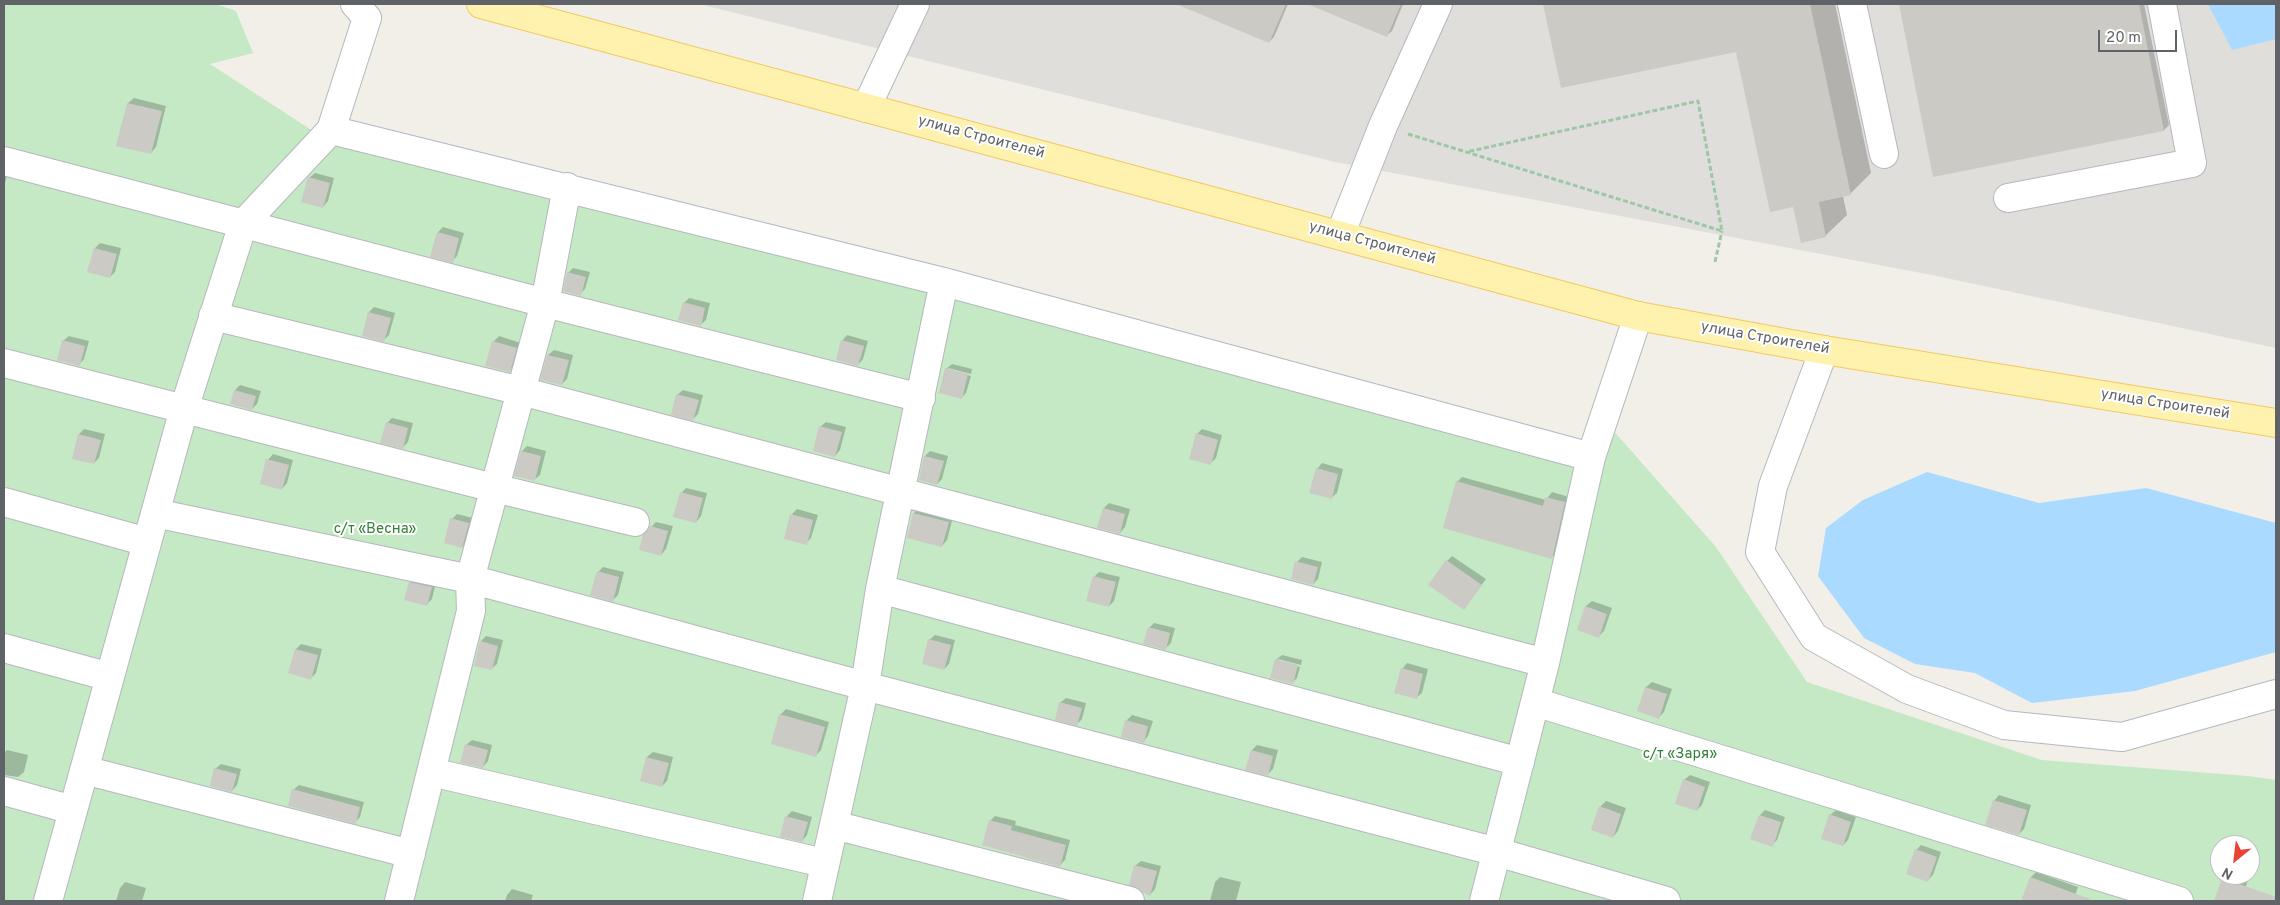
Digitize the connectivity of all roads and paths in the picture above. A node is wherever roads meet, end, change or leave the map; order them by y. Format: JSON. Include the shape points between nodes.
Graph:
{"nodes":[{"id":1,"x":355,"y":4,"type":"edge"},
{"id":2,"x":916,"y":4,"type":"edge"},
{"id":3,"x":1438,"y":4,"type":"edge"},
{"id":4,"x":1852,"y":4,"type":"edge"},
{"id":5,"x":2162,"y":4,"type":"edge"},
{"id":6,"x":495,"y":6,"type":"edge"},
{"id":7,"x":866,"y":108,"type":"junction"},
{"id":8,"x":1383,"y":126,"type":"junction"},
{"id":9,"x":331,"y":130,"type":"junction"},
{"id":10,"x":1466,"y":152,"type":"junction"},
{"id":11,"x":1884,"y":154,"type":"dead end"},
{"id":12,"x":4,"y":161,"type":"edge"},
{"id":13,"x":568,"y":187,"type":"junction"},
{"id":14,"x":2008,"y":198,"type":"dead end"},
{"id":15,"x":244,"y":224,"type":"junction"},
{"id":16,"x":1722,"y":231,"type":"junction"},
{"id":17,"x":1340,"y":235,"type":"junction"},
{"id":18,"x":1715,"y":262,"type":"dead end"},
{"id":19,"x":944,"y":282,"type":"junction"},
{"id":20,"x":545,"y":303,"type":"junction"},
{"id":21,"x":212,"y":316,"type":"junction"},
{"id":22,"x":1638,"y":316,"type":"junction"},
{"id":23,"x":1824,"y":350,"type":"junction"},
{"id":24,"x":4,"y":363,"type":"edge"},
{"id":25,"x":520,"y":391,"type":"junction"},
{"id":26,"x":921,"y":398,"type":"junction"},
{"id":27,"x":184,"y":409,"type":"junction"},
{"id":28,"x":2276,"y":423,"type":"edge"},
{"id":29,"x":1591,"y":457,"type":"junction"},
{"id":30,"x":494,"y":488,"type":"junction"},
{"id":31,"x":900,"y":492,"type":"junction"},
{"id":32,"x":4,"y":502,"type":"edge"},
{"id":33,"x":155,"y":513,"type":"junction"},
{"id":34,"x":635,"y":522,"type":"dead end"},
{"id":35,"x":147,"y":542,"type":"junction"},
{"id":36,"x":470,"y":579,"type":"junction"},
{"id":37,"x":880,"y":589,"type":"junction"},
{"id":38,"x":4,"y":648,"type":"edge"},
{"id":39,"x":1545,"y":663,"type":"junction"},
{"id":40,"x":110,"y":676,"type":"junction"},
{"id":41,"x":865,"y":686,"type":"junction"},
{"id":42,"x":2276,"y":694,"type":"edge"},
{"id":43,"x":1535,"y":702,"type":"junction"},
{"id":44,"x":1520,"y":762,"type":"junction"},
{"id":45,"x":84,"y":770,"type":"junction"},
{"id":46,"x":431,"y":772,"type":"junction"},
{"id":47,"x":4,"y":792,"type":"edge"},
{"id":48,"x":73,"y":810,"type":"junction"},
{"id":49,"x":834,"y":825,"type":"junction"},
{"id":50,"x":1497,"y":852,"type":"junction"},
{"id":51,"x":411,"y":854,"type":"junction"},
{"id":52,"x":824,"y":863,"type":"junction"},
{"id":53,"x":48,"y":901,"type":"edge"},
{"id":54,"x":399,"y":901,"type":"edge"},
{"id":55,"x":817,"y":901,"type":"edge"},
{"id":56,"x":1130,"y":901,"type":"edge"},
{"id":57,"x":1484,"y":901,"type":"edge"},
{"id":58,"x":1666,"y":901,"type":"edge"},
{"id":59,"x":2179,"y":901,"type":"edge"}],
"edges":[{"from":1,"to":9,"type":"lane","via":[[367,18]]},
{"from":2,"to":7,"type":"lane"},
{"from":3,"to":8,"type":"lane"},
{"from":4,"to":11,"type":"lane"},
{"from":5,"to":14,"type":"lane","via":[[2192,163]]},
{"from":6,"to":7,"type":"main road","name":"улица Строителей"},
{"from":7,"to":17,"type":"main road","name":"улица Строителей"},
{"from":8,"to":10,"type":"path"},
{"from":8,"to":17,"type":"lane"},
{"from":9,"to":13,"type":"lane"},
{"from":9,"to":15,"type":"lane"},
{"from":10,"to":16,"type":"path"},
{"from":10,"to":16,"type":"path","via":[[1698,101]]},
{"from":12,"to":15,"type":"lane"},
{"from":13,"to":19,"type":"lane"},
{"from":13,"to":20,"type":"lane"},
{"from":15,"to":20,"type":"lane"},
{"from":15,"to":21,"type":"lane"},
{"from":16,"to":18,"type":"path"},
{"from":17,"to":22,"type":"main road","name":"улица Строителей"},
{"from":19,"to":26,"type":"lane"},
{"from":19,"to":29,"type":"lane"},
{"from":20,"to":25,"type":"lane"},
{"from":20,"to":26,"type":"lane"},
{"from":21,"to":25,"type":"lane"},
{"from":21,"to":27,"type":"lane"},
{"from":22,"to":23,"type":"main road","name":"улица Строителей"},
{"from":22,"to":29,"type":"lane"},
{"from":23,"to":28,"type":"main road","name":"улица Строителей"},
{"from":23,"to":42,"type":"lane","via":[[1773,486],[1760,552],[1814,637],[1907,689],[2004,725],[2122,737]]},
{"from":24,"to":27,"type":"lane"},
{"from":25,"to":30,"type":"lane"},
{"from":25,"to":31,"type":"lane"},
{"from":26,"to":31,"type":"lane"},
{"from":27,"to":30,"type":"lane"},
{"from":27,"to":33,"type":"lane"},
{"from":29,"to":39,"type":"lane"},
{"from":30,"to":34,"type":"lane"},
{"from":30,"to":36,"type":"lane"},
{"from":31,"to":37,"type":"lane"},
{"from":31,"to":39,"type":"lane"},
{"from":32,"to":35,"type":"lane"},
{"from":33,"to":35,"type":"lane"},
{"from":33,"to":36,"type":"lane"},
{"from":35,"to":40,"type":"lane"},
{"from":36,"to":41,"type":"lane"},
{"from":36,"to":46,"type":"lane","via":[[471,611]]},
{"from":37,"to":41,"type":"lane"},
{"from":37,"to":44,"type":"lane"},
{"from":38,"to":40,"type":"lane"},
{"from":39,"to":43,"type":"lane"},
{"from":40,"to":45,"type":"lane"},
{"from":41,"to":49,"type":"lane"},
{"from":41,"to":50,"type":"lane"},
{"from":43,"to":44,"type":"lane"},
{"from":43,"to":59,"type":"lane"},
{"from":44,"to":50,"type":"lane"},
{"from":45,"to":48,"type":"lane"},
{"from":45,"to":51,"type":"lane"},
{"from":46,"to":51,"type":"lane"},
{"from":46,"to":52,"type":"lane"},
{"from":47,"to":48,"type":"lane"},
{"from":48,"to":53,"type":"lane"},
{"from":49,"to":52,"type":"lane"},
{"from":49,"to":56,"type":"lane"},
{"from":50,"to":57,"type":"lane"},
{"from":50,"to":58,"type":"lane"},
{"from":51,"to":54,"type":"lane"},
{"from":52,"to":55,"type":"lane"}]}
